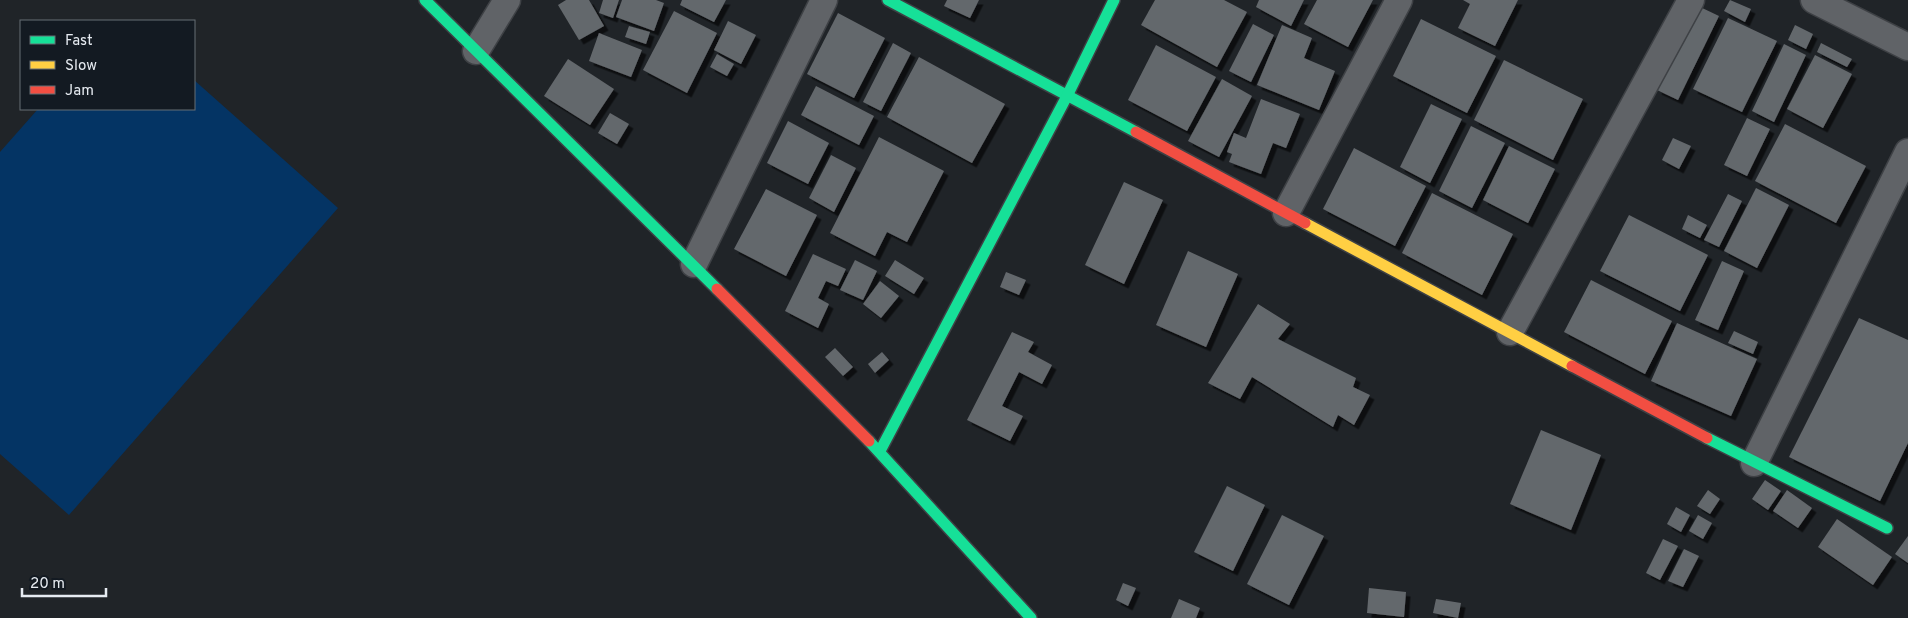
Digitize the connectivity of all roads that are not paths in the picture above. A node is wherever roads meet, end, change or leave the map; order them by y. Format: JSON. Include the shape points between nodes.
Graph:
{"nodes":[{"id":1,"x":425,"y":0,"type":"edge"},
{"id":2,"x":507,"y":0,"type":"edge"},
{"id":3,"x":824,"y":0,"type":"edge"},
{"id":4,"x":888,"y":0,"type":"edge"},
{"id":5,"x":1114,"y":0,"type":"edge"},
{"id":6,"x":1399,"y":0,"type":"edge"},
{"id":7,"x":1691,"y":0,"type":"edge"},
{"id":8,"x":1814,"y":0,"type":"edge"},
{"id":9,"x":1908,"y":47,"type":"edge"},
{"id":10,"x":476,"y":51,"type":"junction"},
{"id":11,"x":1068,"y":96,"type":"junction"},
{"id":12,"x":1908,"y":152,"type":"edge"},
{"id":13,"x":1286,"y":213,"type":"junction"},
{"id":14,"x":694,"y":264,"type":"junction"},
{"id":15,"x":1510,"y":332,"type":"junction"},
{"id":16,"x":880,"y":451,"type":"junction"},
{"id":17,"x":1754,"y":463,"type":"junction"},
{"id":18,"x":1887,"y":528,"type":"dead end"},
{"id":19,"x":1032,"y":618,"type":"edge"}],
"edges":[{"from":1,"to":10,"type":"street"},
{"from":2,"to":10,"type":"street"},
{"from":3,"to":14,"type":"street"},
{"from":4,"to":11,"type":"street"},
{"from":5,"to":11,"type":"street"},
{"from":6,"to":13,"type":"street"},
{"from":7,"to":15,"type":"street"},
{"from":8,"to":9,"type":"street"},
{"from":10,"to":14,"type":"street"},
{"from":11,"to":13,"type":"street"},
{"from":11,"to":16,"type":"street"},
{"from":12,"to":17,"type":"street"},
{"from":13,"to":15,"type":"street"},
{"from":14,"to":16,"type":"street"},
{"from":15,"to":17,"type":"street"},
{"from":16,"to":19,"type":"street"},
{"from":17,"to":18,"type":"street"}]}
